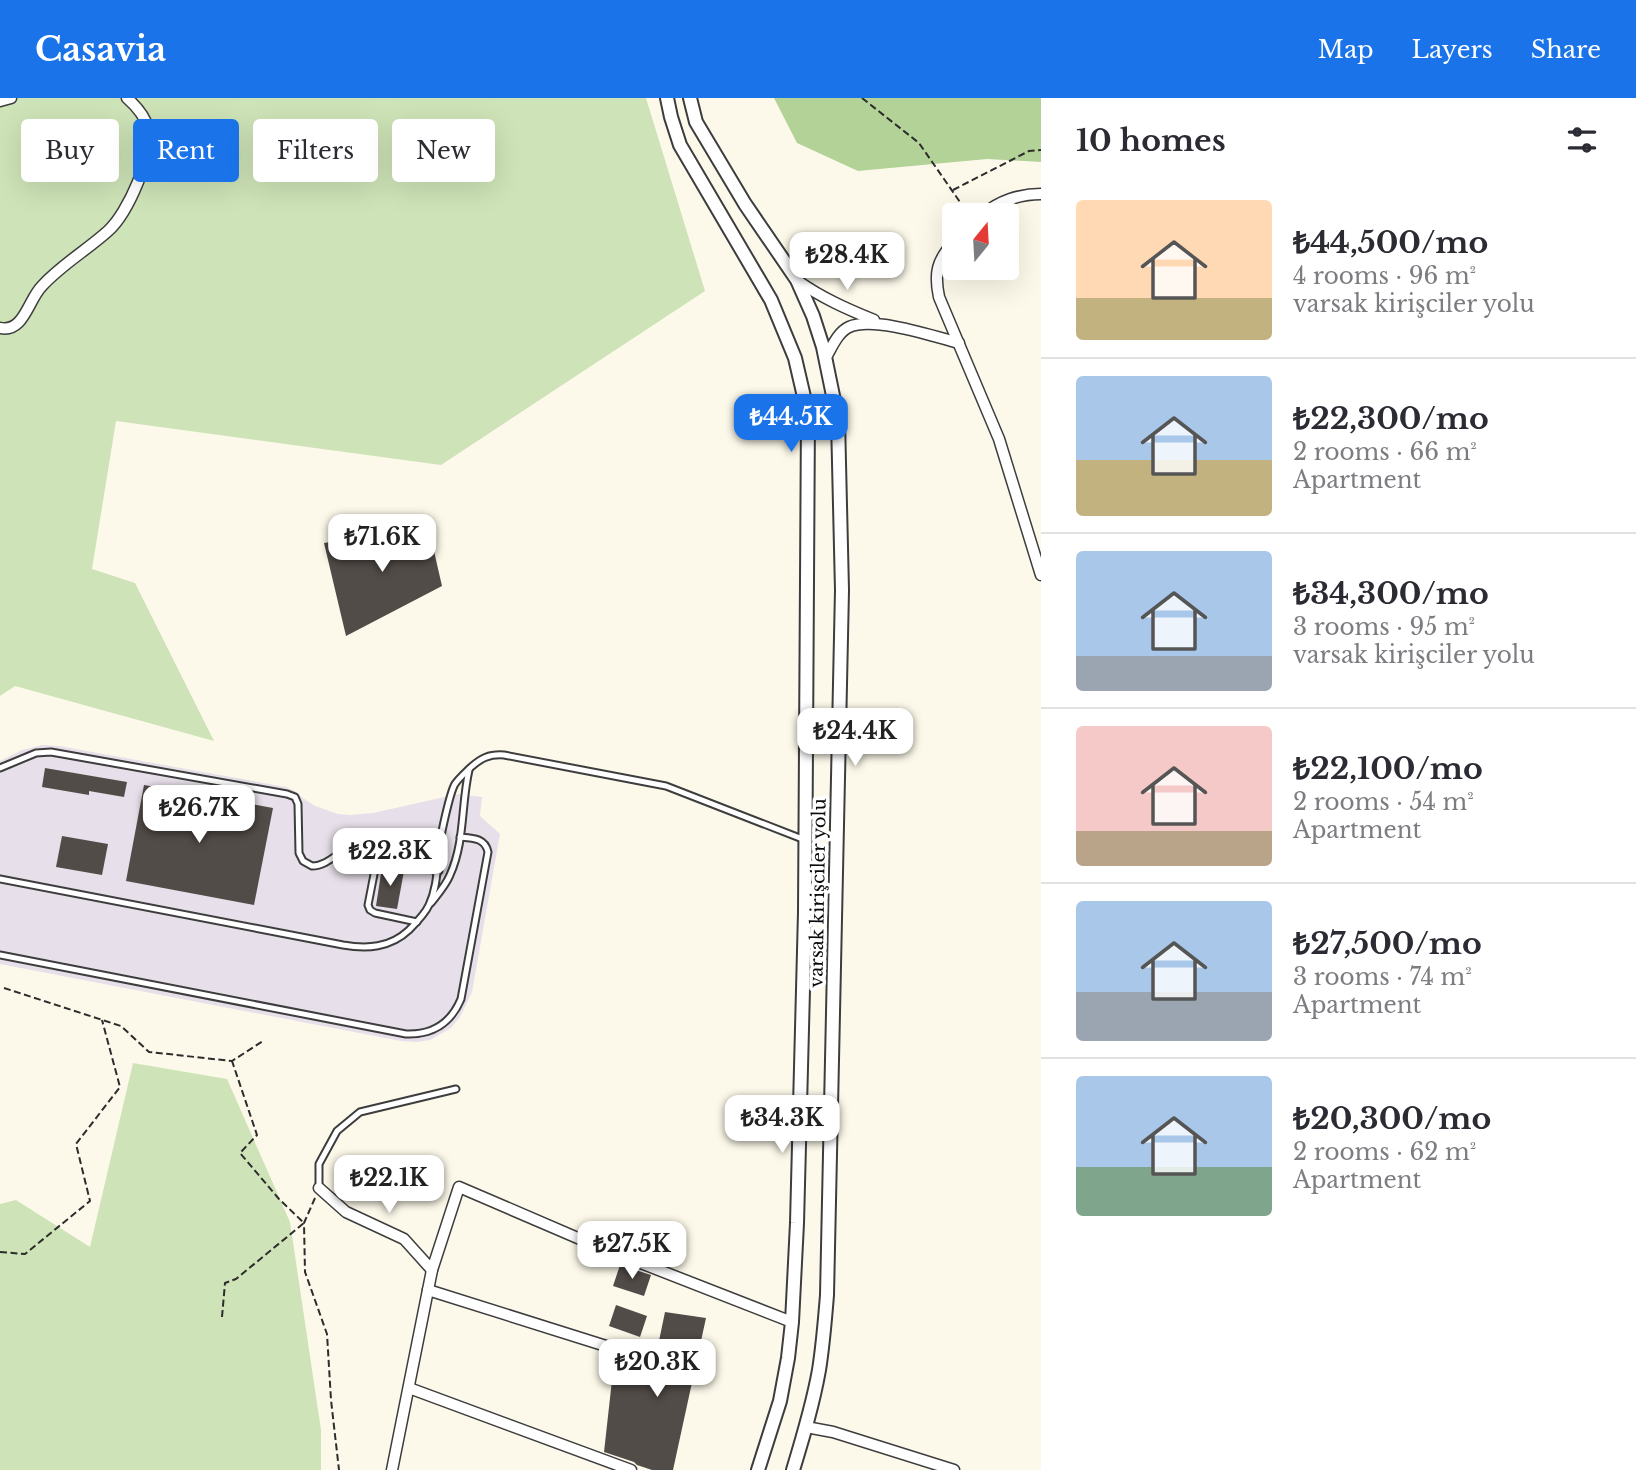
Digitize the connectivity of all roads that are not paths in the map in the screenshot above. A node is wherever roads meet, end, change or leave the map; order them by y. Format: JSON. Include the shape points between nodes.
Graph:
{"nodes":[{"id":1,"x":11,"y":98,"type":"edge"},
{"id":2,"x":127,"y":98,"type":"edge"},
{"id":3,"x":667,"y":98,"type":"edge"},
{"id":4,"x":690,"y":98,"type":"edge"},
{"id":5,"x":0,"y":101,"type":"edge"},
{"id":6,"x":1041,"y":194,"type":"edge"},
{"id":7,"x":1002,"y":203,"type":"edge"},
{"id":8,"x":942,"y":256,"type":"edge"},
{"id":9,"x":797,"y":280,"type":"junction"},
{"id":10,"x":884,"y":325,"type":"junction"},
{"id":11,"x":0,"y":328,"type":"edge"},
{"id":12,"x":959,"y":343,"type":"junction"},
{"id":13,"x":825,"y":358,"type":"junction"},
{"id":14,"x":1041,"y":575,"type":"edge"},
{"id":15,"x":0,"y":768,"type":"edge"},
{"id":16,"x":469,"y":769,"type":"junction"},
{"id":17,"x":460,"y":837,"type":"junction"},
{"id":18,"x":805,"y":840,"type":"junction"},
{"id":19,"x":439,"y":850,"type":"junction"},
{"id":20,"x":439,"y":871,"type":"junction"},
{"id":21,"x":0,"y":877,"type":"edge"},
{"id":22,"x":429,"y":905,"type":"junction"},
{"id":23,"x":417,"y":922,"type":"junction"},
{"id":24,"x":0,"y":955,"type":"edge"},
{"id":25,"x":456,"y":1089,"type":"dead end"},
{"id":26,"x":319,"y":1188,"type":"joint"},
{"id":27,"x":432,"y":1270,"type":"junction"},
{"id":28,"x":428,"y":1290,"type":"junction"},
{"id":29,"x":792,"y":1322,"type":"junction"},
{"id":30,"x":606,"y":1346,"type":"dead end"},
{"id":31,"x":409,"y":1388,"type":"junction"},
{"id":32,"x":806,"y":1427,"type":"junction"},
{"id":33,"x":392,"y":1470,"type":"edge"},
{"id":34,"x":631,"y":1470,"type":"edge"},
{"id":35,"x":758,"y":1470,"type":"edge"},
{"id":36,"x":793,"y":1470,"type":"edge"},
{"id":37,"x":954,"y":1470,"type":"edge"}],
"edges":[{"from":1,"to":5,"type":"street"},
{"from":2,"to":11,"type":"street","via":[[141,112],[150,143],[120,218],[41,287],[19,323],[10,329]]},
{"from":3,"to":18,"type":"street","name":"varsak kirişciler yolu","via":[[680,145],[771,300],[795,359],[808,414]]},
{"from":4,"to":9,"type":"street","name":"varsak kirişciler yolu","via":[[696,122]]},
{"from":6,"to":7,"type":"street"},
{"from":8,"to":12,"type":"street","via":[[936,282]]},
{"from":9,"to":10,"type":"street"},
{"from":9,"to":13,"type":"street","name":"varsak kirişciler yolu"},
{"from":10,"to":12,"type":"street"},
{"from":10,"to":13,"type":"street","via":[[849,327]]},
{"from":12,"to":14,"type":"street","via":[[999,439]]},
{"from":13,"to":32,"type":"street","name":"varsak kirişciler yolu","via":[[838,420],[842,590],[827,1295]]},
{"from":15,"to":19,"type":"lane","via":[[36,753],[51,752],[287,794],[298,804],[299,853],[312,866],[372,840]]},
{"from":16,"to":17,"type":"lane"},
{"from":16,"to":18,"type":"lane","via":[[493,754],[666,786]]},
{"from":16,"to":19,"type":"lane","via":[[451,792]]},
{"from":17,"to":22,"type":"lane","via":[[449,879]]},
{"from":17,"to":24,"type":"lane","via":[[484,842],[486,864],[461,999],[449,1019],[427,1032],[406,1034]]},
{"from":18,"to":29,"type":"street","name":"varsak kirişciler yolu"},
{"from":19,"to":20,"type":"lane"},
{"from":20,"to":22,"type":"lane"},
{"from":20,"to":23,"type":"lane","via":[[383,861],[376,864],[370,910]]},
{"from":21,"to":23,"type":"lane","via":[[359,947],[396,940]]},
{"from":22,"to":23,"type":"lane"},
{"from":25,"to":26,"type":"lane","via":[[360,1112],[337,1131],[319,1164]]},
{"from":26,"to":27,"type":"street","via":[[346,1212],[404,1239]]},
{"from":27,"to":28,"type":"street"},
{"from":27,"to":29,"type":"street","via":[[459,1186]]},
{"from":28,"to":30,"type":"street"},
{"from":28,"to":31,"type":"street"},
{"from":29,"to":35,"type":"street","name":"varsak kirişciler yolu","via":[[779,1401]]},
{"from":31,"to":33,"type":"street"},
{"from":31,"to":34,"type":"street"},
{"from":32,"to":36,"type":"street","name":"varsak kirişciler yolu"},
{"from":32,"to":37,"type":"street"}]}
